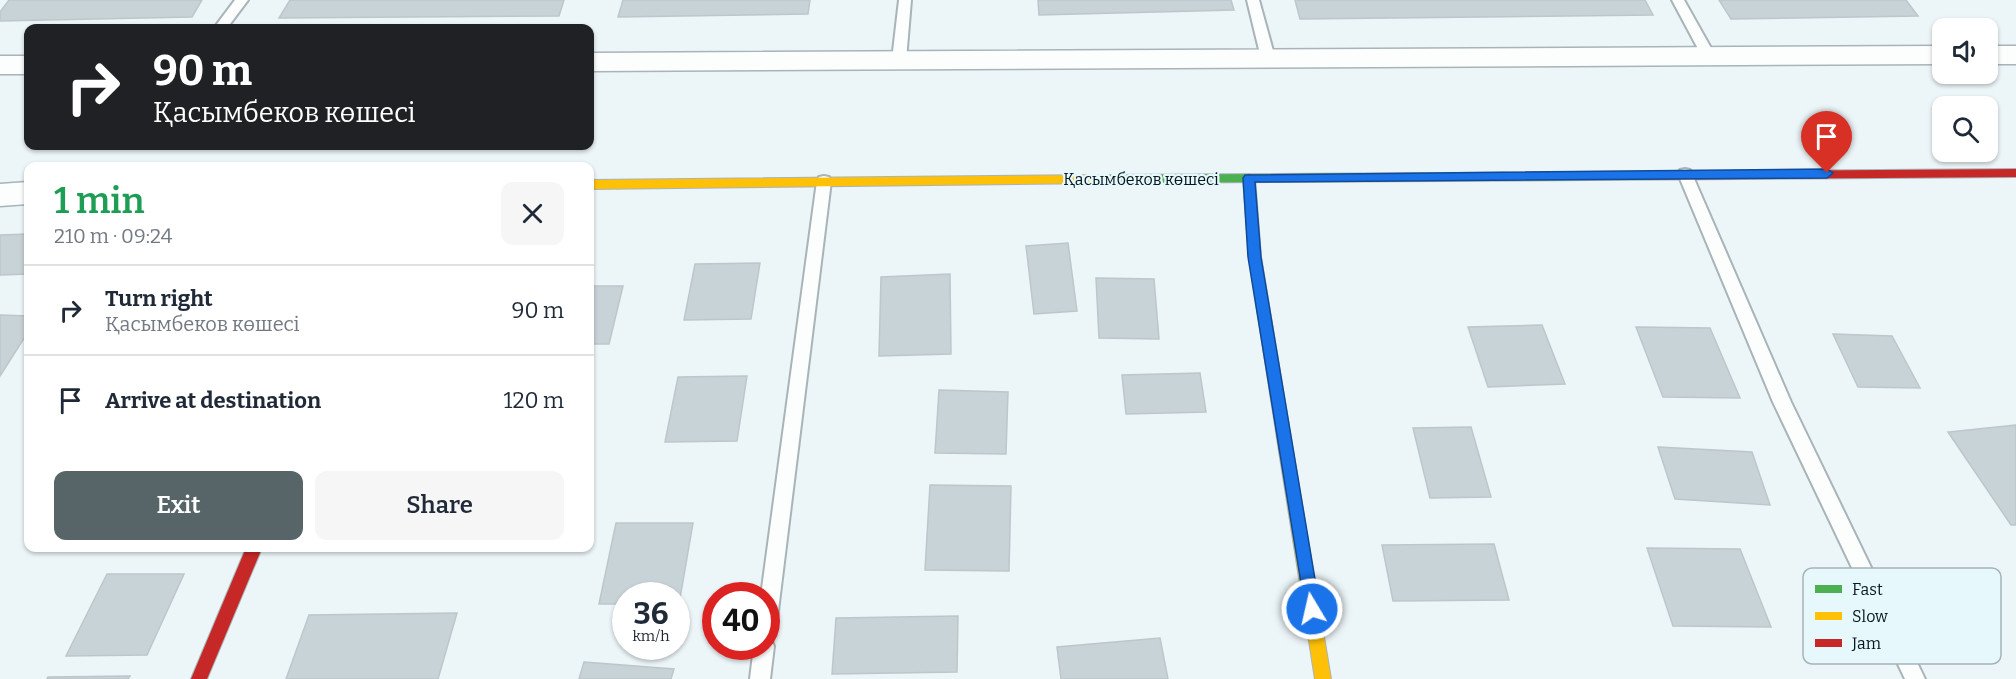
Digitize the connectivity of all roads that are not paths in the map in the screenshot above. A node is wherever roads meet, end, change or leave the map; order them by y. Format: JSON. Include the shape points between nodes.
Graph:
{"nodes":[{"id":1,"x":242,"y":0,"type":"edge"},
{"id":2,"x":905,"y":0,"type":"edge"},
{"id":3,"x":1253,"y":0,"type":"edge"},
{"id":4,"x":1678,"y":0,"type":"edge"},
{"id":5,"x":223,"y":24,"type":"edge"},
{"id":6,"x":1932,"y":55,"type":"edge"},
{"id":7,"x":1709,"y":57,"type":"junction"},
{"id":8,"x":1268,"y":58,"type":"junction"},
{"id":9,"x":899,"y":60,"type":"junction"},
{"id":10,"x":594,"y":62,"type":"edge"},
{"id":11,"x":0,"y":65,"type":"edge"},
{"id":12,"x":24,"y":65,"type":"edge"},
{"id":13,"x":2016,"y":173,"type":"edge"},
{"id":14,"x":1685,"y":174,"type":"junction"},
{"id":15,"x":1249,"y":178,"type":"junction"},
{"id":16,"x":824,"y":181,"type":"junction"},
{"id":17,"x":594,"y":185,"type":"edge"},
{"id":18,"x":24,"y":193,"type":"edge"},
{"id":19,"x":0,"y":195,"type":"edge"},
{"id":20,"x":252,"y":552,"type":"edge"},
{"id":21,"x":1862,"y":568,"type":"edge"},
{"id":22,"x":772,"y":582,"type":"edge"},
{"id":23,"x":762,"y":660,"type":"edge"},
{"id":24,"x":1908,"y":664,"type":"edge"},
{"id":25,"x":199,"y":679,"type":"edge"},
{"id":26,"x":760,"y":679,"type":"edge"},
{"id":27,"x":1323,"y":679,"type":"edge"},
{"id":28,"x":1915,"y":679,"type":"edge"}],
"edges":[{"from":1,"to":5,"type":"lane"},
{"from":2,"to":9,"type":"lane"},
{"from":3,"to":8,"type":"lane"},
{"from":4,"to":7,"type":"lane"},
{"from":6,"to":7,"type":"street"},
{"from":7,"to":8,"type":"street"},
{"from":8,"to":9,"type":"street"},
{"from":9,"to":10,"type":"street"},
{"from":11,"to":12,"type":"street"},
{"from":13,"to":14,"type":"street","name":"Қасымбеков көшесі"},
{"from":14,"to":15,"type":"street","name":"Қасымбеков көшесі"},
{"from":14,"to":21,"type":"lane","via":[[1782,402]]},
{"from":15,"to":16,"type":"street","name":"Қасымбеков көшесі"},
{"from":15,"to":27,"type":"street","via":[[1255,257]]},
{"from":16,"to":17,"type":"street","name":"Қасымбеков көшесі"},
{"from":16,"to":22,"type":"lane"},
{"from":18,"to":19,"type":"street"},
{"from":20,"to":25,"type":"street"},
{"from":23,"to":26,"type":"lane"},
{"from":24,"to":28,"type":"lane"}]}
